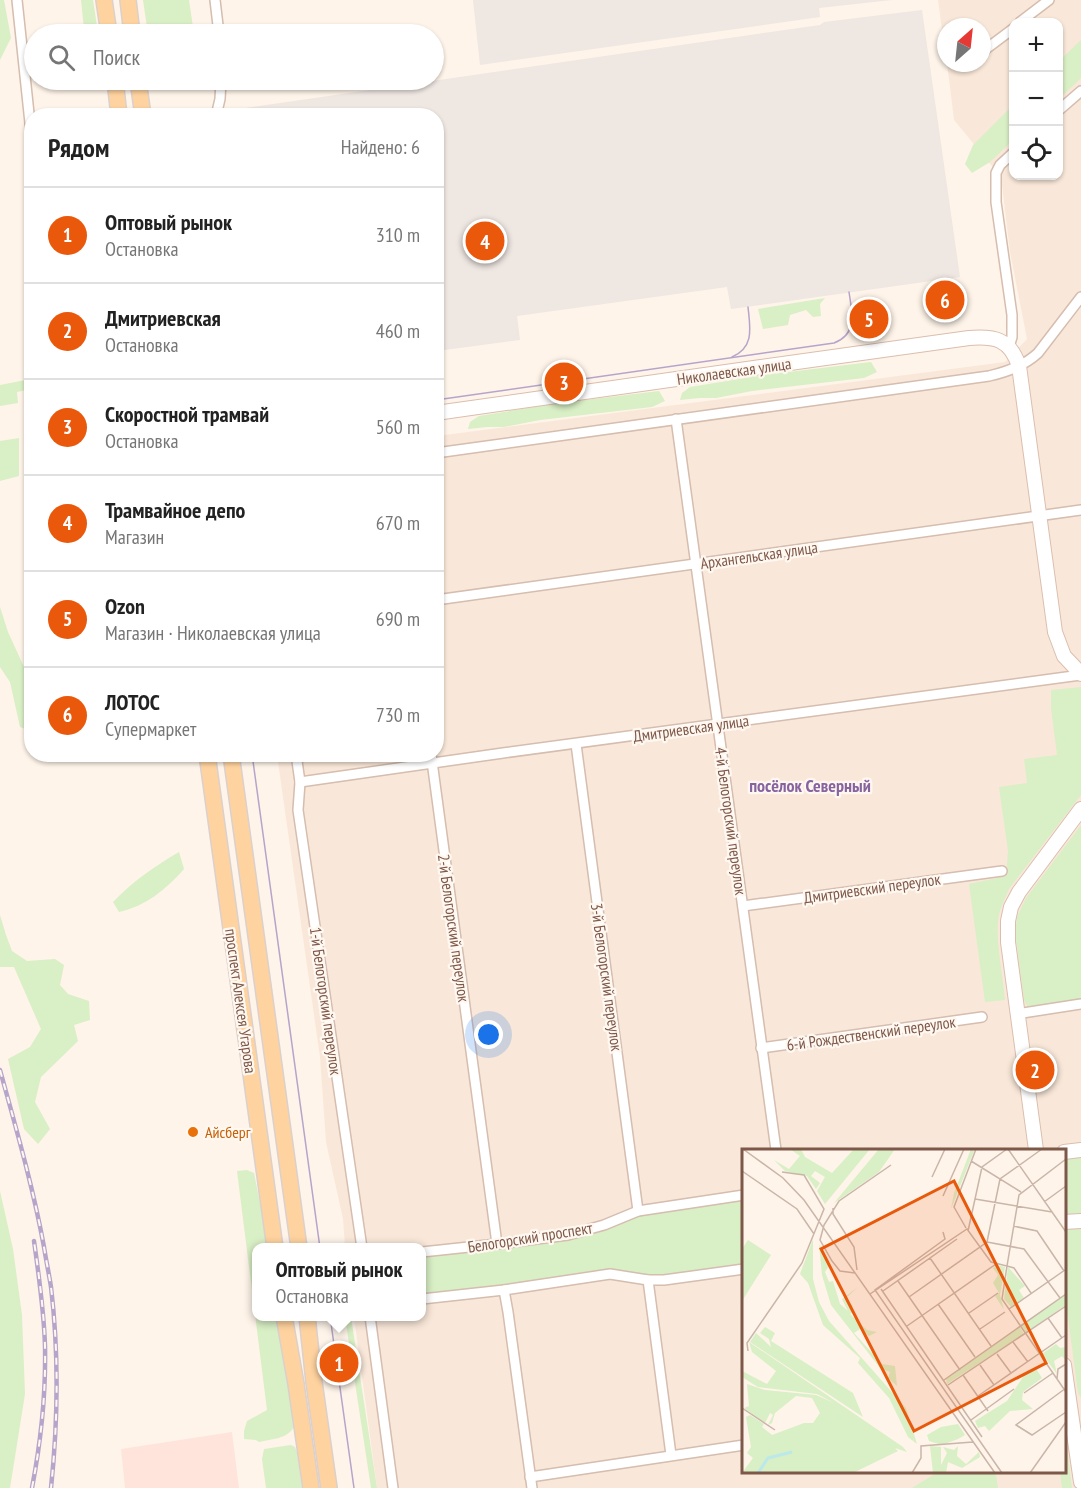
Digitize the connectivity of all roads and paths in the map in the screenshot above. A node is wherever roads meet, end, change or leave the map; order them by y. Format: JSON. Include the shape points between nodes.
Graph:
{"nodes":[{"id":1,"x":17,"y":0,"type":"edge"},
{"id":2,"x":104,"y":0,"type":"edge"},
{"id":3,"x":128,"y":0,"type":"edge"},
{"id":4,"x":215,"y":0,"type":"edge"},
{"id":5,"x":1049,"y":0,"type":"edge"},
{"id":6,"x":1025,"y":18,"type":"edge"},
{"id":7,"x":108,"y":24,"type":"edge"},
{"id":8,"x":131,"y":24,"type":"edge"},
{"id":9,"x":218,"y":24,"type":"edge"},
{"id":10,"x":1009,"y":32,"type":"edge"},
{"id":11,"x":991,"y":45,"type":"edge"},
{"id":12,"x":24,"y":74,"type":"edge"},
{"id":13,"x":26,"y":90,"type":"edge"},
{"id":14,"x":116,"y":90,"type":"edge"},
{"id":15,"x":139,"y":90,"type":"edge"},
{"id":16,"x":220,"y":90,"type":"edge"},
{"id":17,"x":1081,"y":91,"type":"edge"},
{"id":18,"x":1063,"y":107,"type":"edge"},
{"id":19,"x":27,"y":108,"type":"edge"},
{"id":20,"x":118,"y":108,"type":"edge"},
{"id":21,"x":142,"y":108,"type":"edge"},
{"id":22,"x":218,"y":108,"type":"edge"},
{"id":23,"x":1009,"y":157,"type":"edge"},
{"id":24,"x":1081,"y":297,"type":"edge"},
{"id":25,"x":1009,"y":347,"type":"junction"},
{"id":26,"x":1019,"y":366,"type":"junction"},
{"id":27,"x":444,"y":412,"type":"edge"},
{"id":28,"x":676,"y":419,"type":"junction"},
{"id":29,"x":444,"y":452,"type":"edge"},
{"id":30,"x":1081,"y":510,"type":"edge"},
{"id":31,"x":1039,"y":517,"type":"junction"},
{"id":32,"x":695,"y":564,"type":"junction"},
{"id":33,"x":444,"y":599,"type":"edge"},
{"id":34,"x":1081,"y":674,"type":"edge"},
{"id":35,"x":717,"y":724,"type":"junction"},
{"id":36,"x":576,"y":744,"type":"junction"},
{"id":37,"x":444,"y":758,"type":"edge"},
{"id":38,"x":208,"y":762,"type":"edge"},
{"id":39,"x":232,"y":762,"type":"edge"},
{"id":40,"x":297,"y":762,"type":"edge"},
{"id":41,"x":414,"y":762,"type":"edge"},
{"id":42,"x":431,"y":762,"type":"edge"},
{"id":43,"x":300,"y":782,"type":"junction"},
{"id":44,"x":1081,"y":809,"type":"edge"},
{"id":45,"x":1002,"y":871,"type":"dead end"},
{"id":46,"x":743,"y":906,"type":"junction"},
{"id":47,"x":1081,"y":1004,"type":"edge"},
{"id":48,"x":1016,"y":1014,"type":"junction"},
{"id":49,"x":982,"y":1017,"type":"dead end"},
{"id":50,"x":761,"y":1048,"type":"junction"},
{"id":51,"x":776,"y":1149,"type":"edge"},
{"id":52,"x":1035,"y":1149,"type":"edge"},
{"id":53,"x":1081,"y":1150,"type":"edge"},
{"id":54,"x":1066,"y":1152,"type":"edge"},
{"id":55,"x":742,"y":1195,"type":"edge"},
{"id":56,"x":638,"y":1211,"type":"junction"},
{"id":57,"x":1081,"y":1221,"type":"edge"},
{"id":58,"x":1066,"y":1222,"type":"edge"},
{"id":59,"x":274,"y":1243,"type":"edge"},
{"id":60,"x":298,"y":1243,"type":"edge"},
{"id":61,"x":361,"y":1243,"type":"edge"},
{"id":62,"x":497,"y":1244,"type":"junction"},
{"id":63,"x":426,"y":1252,"type":"edge"},
{"id":64,"x":742,"y":1269,"type":"edge"},
{"id":65,"x":648,"y":1280,"type":"junction"},
{"id":66,"x":504,"y":1290,"type":"junction"},
{"id":67,"x":426,"y":1299,"type":"edge"},
{"id":68,"x":285,"y":1321,"type":"edge"},
{"id":69,"x":307,"y":1321,"type":"edge"},
{"id":70,"x":371,"y":1321,"type":"edge"},
{"id":71,"x":1066,"y":1371,"type":"edge"},
{"id":72,"x":314,"y":1382,"type":"junction"},
{"id":73,"x":296,"y":1384,"type":"junction"},
{"id":74,"x":1072,"y":1407,"type":"edge"},
{"id":75,"x":742,"y":1445,"type":"edge"},
{"id":76,"x":671,"y":1455,"type":"junction"},
{"id":77,"x":531,"y":1477,"type":"junction"},
{"id":78,"x":1081,"y":1482,"type":"edge"},
{"id":79,"x":310,"y":1488,"type":"edge"},
{"id":80,"x":329,"y":1488,"type":"edge"},
{"id":81,"x":393,"y":1488,"type":"edge"},
{"id":82,"x":532,"y":1488,"type":"edge"}],
"edges":[{"from":1,"to":12,"type":"street"},
{"from":2,"to":7,"type":"main road"},
{"from":3,"to":8,"type":"main road"},
{"from":4,"to":9,"type":"street"},
{"from":5,"to":6,"type":"street"},
{"from":10,"to":11,"type":"street"},
{"from":13,"to":19,"type":"street"},
{"from":14,"to":20,"type":"main road"},
{"from":15,"to":21,"type":"main road"},
{"from":16,"to":22,"type":"street"},
{"from":17,"to":18,"type":"street"},
{"from":23,"to":25,"type":"street","via":[[996,173],[996,202],[1012,315]]},
{"from":24,"to":26,"type":"street","via":[[1038,353]]},
{"from":25,"to":26,"type":"main road"},
{"from":25,"to":27,"type":"main road","name":"Николаевская улица","via":[[984,337]]},
{"from":26,"to":28,"type":"street","via":[[989,376]]},
{"from":26,"to":31,"type":"main road"},
{"from":28,"to":29,"type":"street"},
{"from":28,"to":32,"type":"street","name":"4-й Белогорский переулок"},
{"from":30,"to":31,"type":"street","name":"Архангельская улица"},
{"from":31,"to":32,"type":"street","name":"Архангельская улица"},
{"from":31,"to":34,"type":"main road","via":[[1055,632],[1064,656]]},
{"from":32,"to":33,"type":"street","name":"Архангельская улица"},
{"from":32,"to":35,"type":"street","name":"4-й Белогорский переулок"},
{"from":34,"to":35,"type":"street","name":"Дмитриевская улица"},
{"from":35,"to":36,"type":"street","name":"Дмитриевская улица"},
{"from":35,"to":46,"type":"street","name":"4-й Белогорский переулок"},
{"from":36,"to":37,"type":"street","name":"Дмитриевская улица"},
{"from":36,"to":56,"type":"street","name":"3-й Белогорский переулок"},
{"from":38,"to":59,"type":"main road","name":"проспект Алексея Угарова"},
{"from":39,"to":60,"type":"main road","name":"проспект Алексея Угарова"},
{"from":40,"to":43,"type":"street","name":"1-й Белогорский переулок"},
{"from":41,"to":43,"type":"street","name":"Дмитриевская улица"},
{"from":42,"to":62,"type":"street","name":"2-й Белогорский переулок"},
{"from":43,"to":61,"type":"street","name":"1-й Белогорский переулок","via":[[298,810]]},
{"from":44,"to":48,"type":"main road","via":[[1011,907],[1008,942]]},
{"from":45,"to":46,"type":"street","name":"Дмитриевский переулок"},
{"from":46,"to":50,"type":"street","name":"4-й Белогорский переулок"},
{"from":47,"to":48,"type":"street"},
{"from":48,"to":52,"type":"main road"},
{"from":49,"to":50,"type":"street","name":"6-й Рождественский переулок"},
{"from":50,"to":51,"type":"street","name":"4-й Белогорский переулок"},
{"from":53,"to":54,"type":"main road"},
{"from":55,"to":56,"type":"street","name":"Белогорский проспект"},
{"from":56,"to":62,"type":"street","name":"Белогорский проспект","via":[[568,1234]]},
{"from":57,"to":58,"type":"main road"},
{"from":62,"to":63,"type":"street","name":"Белогорский проспект"},
{"from":64,"to":65,"type":"street"},
{"from":65,"to":66,"type":"street","via":[[610,1274]]},
{"from":65,"to":76,"type":"street"},
{"from":66,"to":67,"type":"street"},
{"from":66,"to":77,"type":"street"},
{"from":68,"to":73,"type":"main road"},
{"from":69,"to":72,"type":"main road"},
{"from":70,"to":81,"type":"street"},
{"from":71,"to":74,"type":"main road"},
{"from":72,"to":73,"type":"main road"},
{"from":72,"to":80,"type":"main road"},
{"from":73,"to":79,"type":"main road"},
{"from":74,"to":78,"type":"main road"},
{"from":75,"to":76,"type":"street"},
{"from":76,"to":77,"type":"street"},
{"from":77,"to":82,"type":"street"}]}
